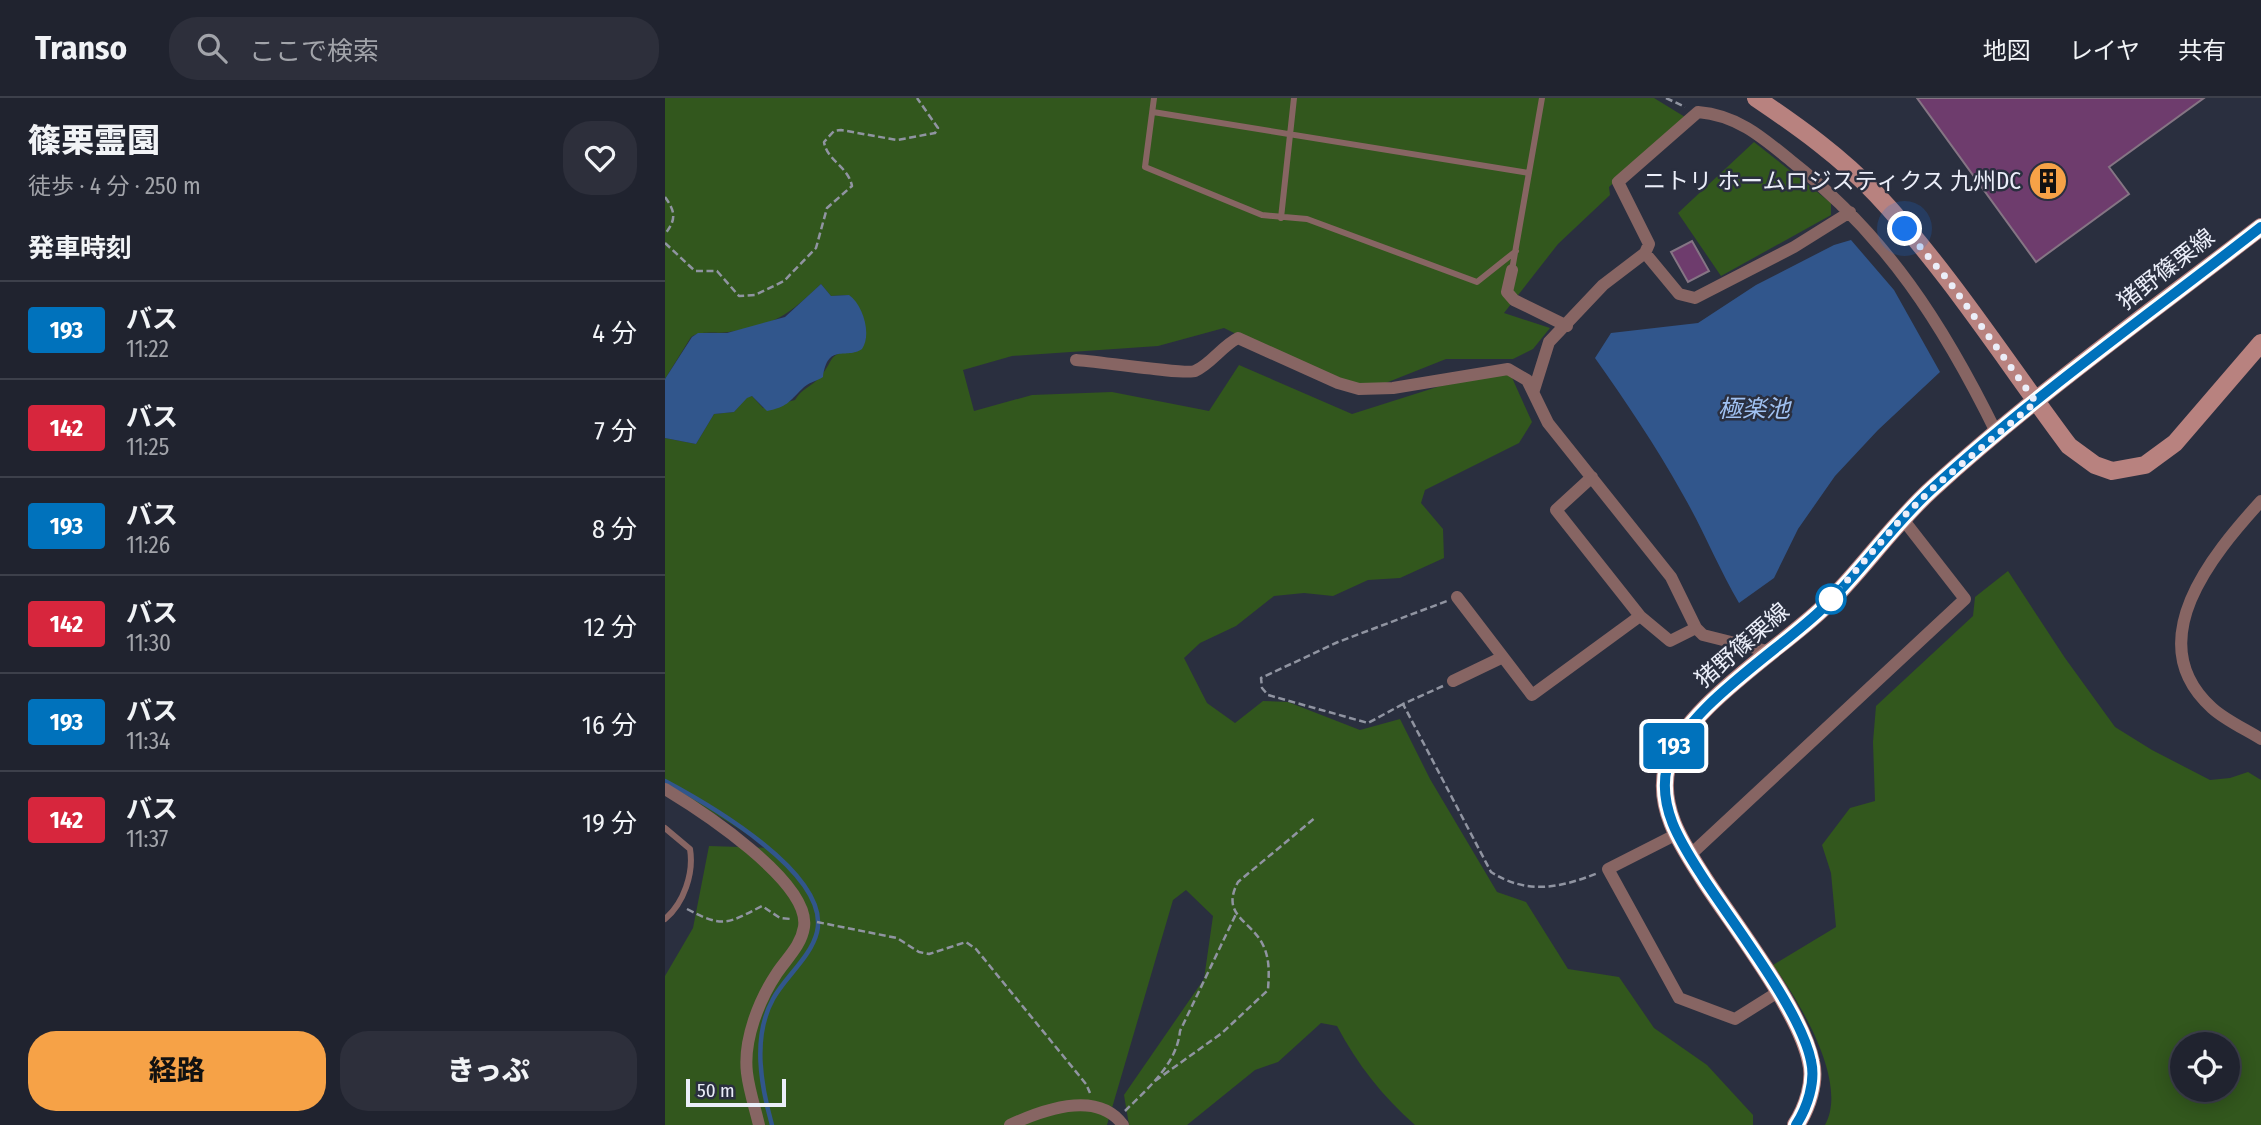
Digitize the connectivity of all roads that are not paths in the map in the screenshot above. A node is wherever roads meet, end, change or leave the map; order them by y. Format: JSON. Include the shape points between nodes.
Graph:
{"nodes":[{"id":1,"x":1154,"y":98,"type":"edge"},
{"id":2,"x":1294,"y":98,"type":"edge"},
{"id":3,"x":1542,"y":98,"type":"edge"},
{"id":4,"x":1756,"y":98,"type":"edge"},
{"id":5,"x":1153,"y":112,"type":"junction"},
{"id":6,"x":1292,"y":134,"type":"junction"},
{"id":7,"x":1529,"y":173,"type":"junction"},
{"id":8,"x":1850,"y":212,"type":"junction"},
{"id":9,"x":1281,"y":218,"type":"junction"},
{"id":10,"x":2261,"y":227,"type":"edge"},
{"id":11,"x":1515,"y":251,"type":"junction"},
{"id":12,"x":1645,"y":253,"type":"junction"},
{"id":13,"x":1512,"y":270,"type":"joint"},
{"id":14,"x":1567,"y":326,"type":"junction"},
{"id":15,"x":2261,"y":343,"type":"edge"},
{"id":16,"x":1076,"y":360,"type":"dead end"},
{"id":17,"x":1534,"y":390,"type":"junction"},
{"id":18,"x":2036,"y":402,"type":"junction"},
{"id":19,"x":1997,"y":434,"type":"junction"},
{"id":20,"x":1592,"y":477,"type":"junction"},
{"id":21,"x":2261,"y":501,"type":"edge"},
{"id":22,"x":1902,"y":518,"type":"junction"},
{"id":23,"x":1457,"y":597,"type":"road end"},
{"id":24,"x":1640,"y":616,"type":"junction"},
{"id":25,"x":1696,"y":628,"type":"junction"},
{"id":26,"x":1772,"y":652,"type":"junction"},
{"id":27,"x":1503,"y":657,"type":"junction"},
{"id":28,"x":1453,"y":681,"type":"road end"},
{"id":29,"x":2261,"y":739,"type":"edge"},
{"id":30,"x":665,"y":789,"type":"edge"},
{"id":31,"x":665,"y":828,"type":"edge"},
{"id":32,"x":1675,"y":835,"type":"junction"},
{"id":33,"x":1689,"y":856,"type":"junction"},
{"id":34,"x":665,"y":919,"type":"edge"},
{"id":35,"x":1778,"y":992,"type":"junction"},
{"id":36,"x":1120,"y":1122,"type":"edge"},
{"id":37,"x":759,"y":1125,"type":"edge"},
{"id":38,"x":1010,"y":1125,"type":"edge"},
{"id":39,"x":1796,"y":1125,"type":"edge"}],
"edges":[{"from":1,"to":5,"type":"lane"},
{"from":2,"to":6,"type":"lane"},
{"from":3,"to":7,"type":"lane"},
{"from":4,"to":18,"type":"main road","via":[[1812,136],[1876,194],[1948,280]]},
{"from":5,"to":6,"type":"lane"},
{"from":5,"to":9,"type":"lane","via":[[1146,167],[1262,215]]},
{"from":6,"to":7,"type":"lane"},
{"from":6,"to":9,"type":"lane"},
{"from":7,"to":11,"type":"lane"},
{"from":8,"to":12,"type":"street","via":[[1695,298],[1679,294]]},
{"from":8,"to":12,"type":"street","via":[[1751,128],[1721,114],[1698,112],[1618,182],[1649,244]]},
{"from":8,"to":19,"type":"street","via":[[1875,236],[1910,284],[1966,370]]},
{"from":9,"to":11,"type":"lane","via":[[1307,219],[1477,282]]},
{"from":10,"to":18,"type":"main road","name":"猪野篠栗線"},
{"from":11,"to":13,"type":"lane"},
{"from":12,"to":14,"type":"street","via":[[1603,285]]},
{"from":13,"to":14,"type":"street","via":[[1507,292],[1514,300]]},
{"from":14,"to":17,"type":"street","via":[[1549,342]]},
{"from":15,"to":18,"type":"main road","via":[[2168,450],[2130,470],[2112,471],[2082,456]]},
{"from":16,"to":17,"type":"street","via":[[1188,374],[1238,338],[1359,389],[1441,382],[1508,369]]},
{"from":17,"to":20,"type":"street","via":[[1548,422]]},
{"from":18,"to":19,"type":"main road","name":"猪野篠栗線"},
{"from":19,"to":22,"type":"main road","name":"猪野篠栗線"},
{"from":20,"to":24,"type":"street","via":[[1556,510]]},
{"from":20,"to":25,"type":"street","via":[[1671,577]]},
{"from":21,"to":29,"type":"street","via":[[2234,532],[2189,601],[2179,639],[2183,662],[2199,695]]},
{"from":22,"to":26,"type":"main road","name":"猪野篠栗線","via":[[1823,608]]},
{"from":22,"to":33,"type":"street","via":[[1965,599]]},
{"from":23,"to":27,"type":"street"},
{"from":24,"to":25,"type":"street","via":[[1670,641]]},
{"from":24,"to":27,"type":"street","via":[[1532,695]]},
{"from":25,"to":26,"type":"street","via":[[1703,635]]},
{"from":26,"to":32,"type":"main road","name":"猪野篠栗線","via":[[1698,716],[1675,744],[1666,770]]},
{"from":27,"to":28,"type":"street"},
{"from":30,"to":37,"type":"street","via":[[702,811],[768,864],[792,891],[804,916],[797,947],[776,974],[756,1015],[750,1040],[746,1072]]},
{"from":31,"to":34,"type":"lane","via":[[690,849],[692,864],[678,904]]},
{"from":32,"to":33,"type":"main road","name":"猪野篠栗線"},
{"from":32,"to":35,"type":"street","via":[[1608,869],[1679,998],[1735,1019]]},
{"from":33,"to":35,"type":"main road","name":"猪野篠栗線"},
{"from":35,"to":39,"type":"main road","name":"猪野篠栗線","via":[[1812,1063],[1805,1112]]},
{"from":36,"to":38,"type":"street","via":[[1113,1114],[1068,1104]]}]}
